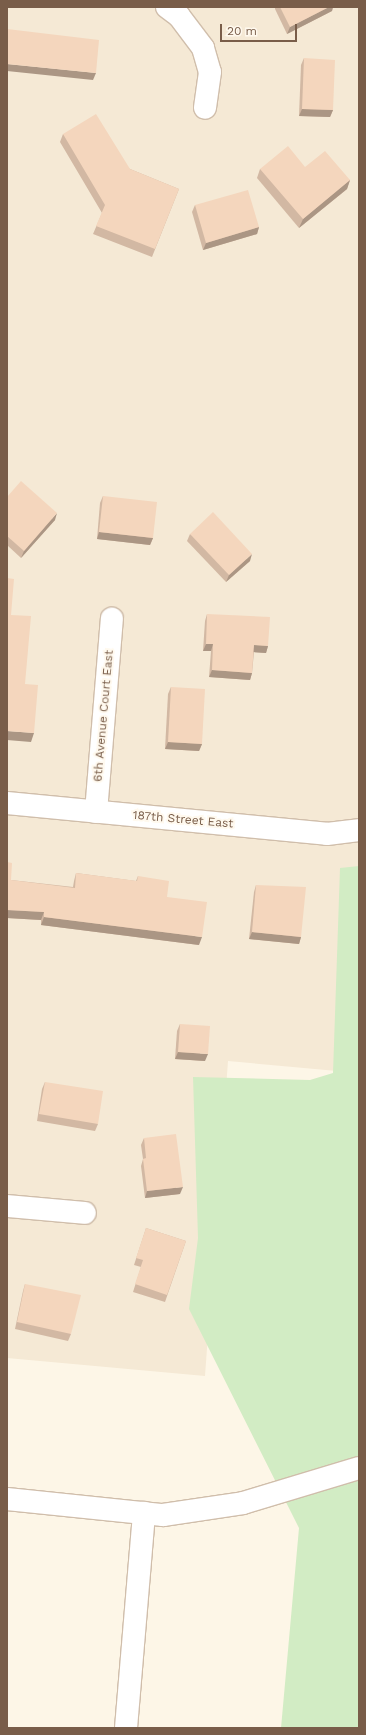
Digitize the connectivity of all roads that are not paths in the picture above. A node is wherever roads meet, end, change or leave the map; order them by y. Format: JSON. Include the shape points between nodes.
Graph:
{"nodes":[{"id":1,"x":167,"y":7,"type":"edge"},
{"id":2,"x":205,"y":108,"type":"dead end"},
{"id":3,"x":112,"y":619,"type":"dead end"},
{"id":4,"x":7,"y":803,"type":"edge"},
{"id":5,"x":96,"y":812,"type":"junction"},
{"id":6,"x":359,"y":830,"type":"edge"},
{"id":7,"x":7,"y":1206,"type":"edge"},
{"id":8,"x":85,"y":1213,"type":"dead end"},
{"id":9,"x":359,"y":1468,"type":"edge"},
{"id":10,"x":7,"y":1499,"type":"edge"},
{"id":11,"x":144,"y":1513,"type":"junction"},
{"id":12,"x":126,"y":1728,"type":"edge"}],
"edges":[{"from":1,"to":2,"type":"street","via":[[179,16],[203,48],[210,72]]},
{"from":3,"to":5,"type":"street","name":"6th Avenue Court East"},
{"from":4,"to":5,"type":"street","name":"187th Street East"},
{"from":5,"to":6,"type":"street","name":"187th Street East","via":[[327,834]]},
{"from":7,"to":8,"type":"street"},
{"from":9,"to":11,"type":"street","via":[[243,1503],[163,1515]]},
{"from":10,"to":11,"type":"street"},
{"from":11,"to":12,"type":"street"}]}
